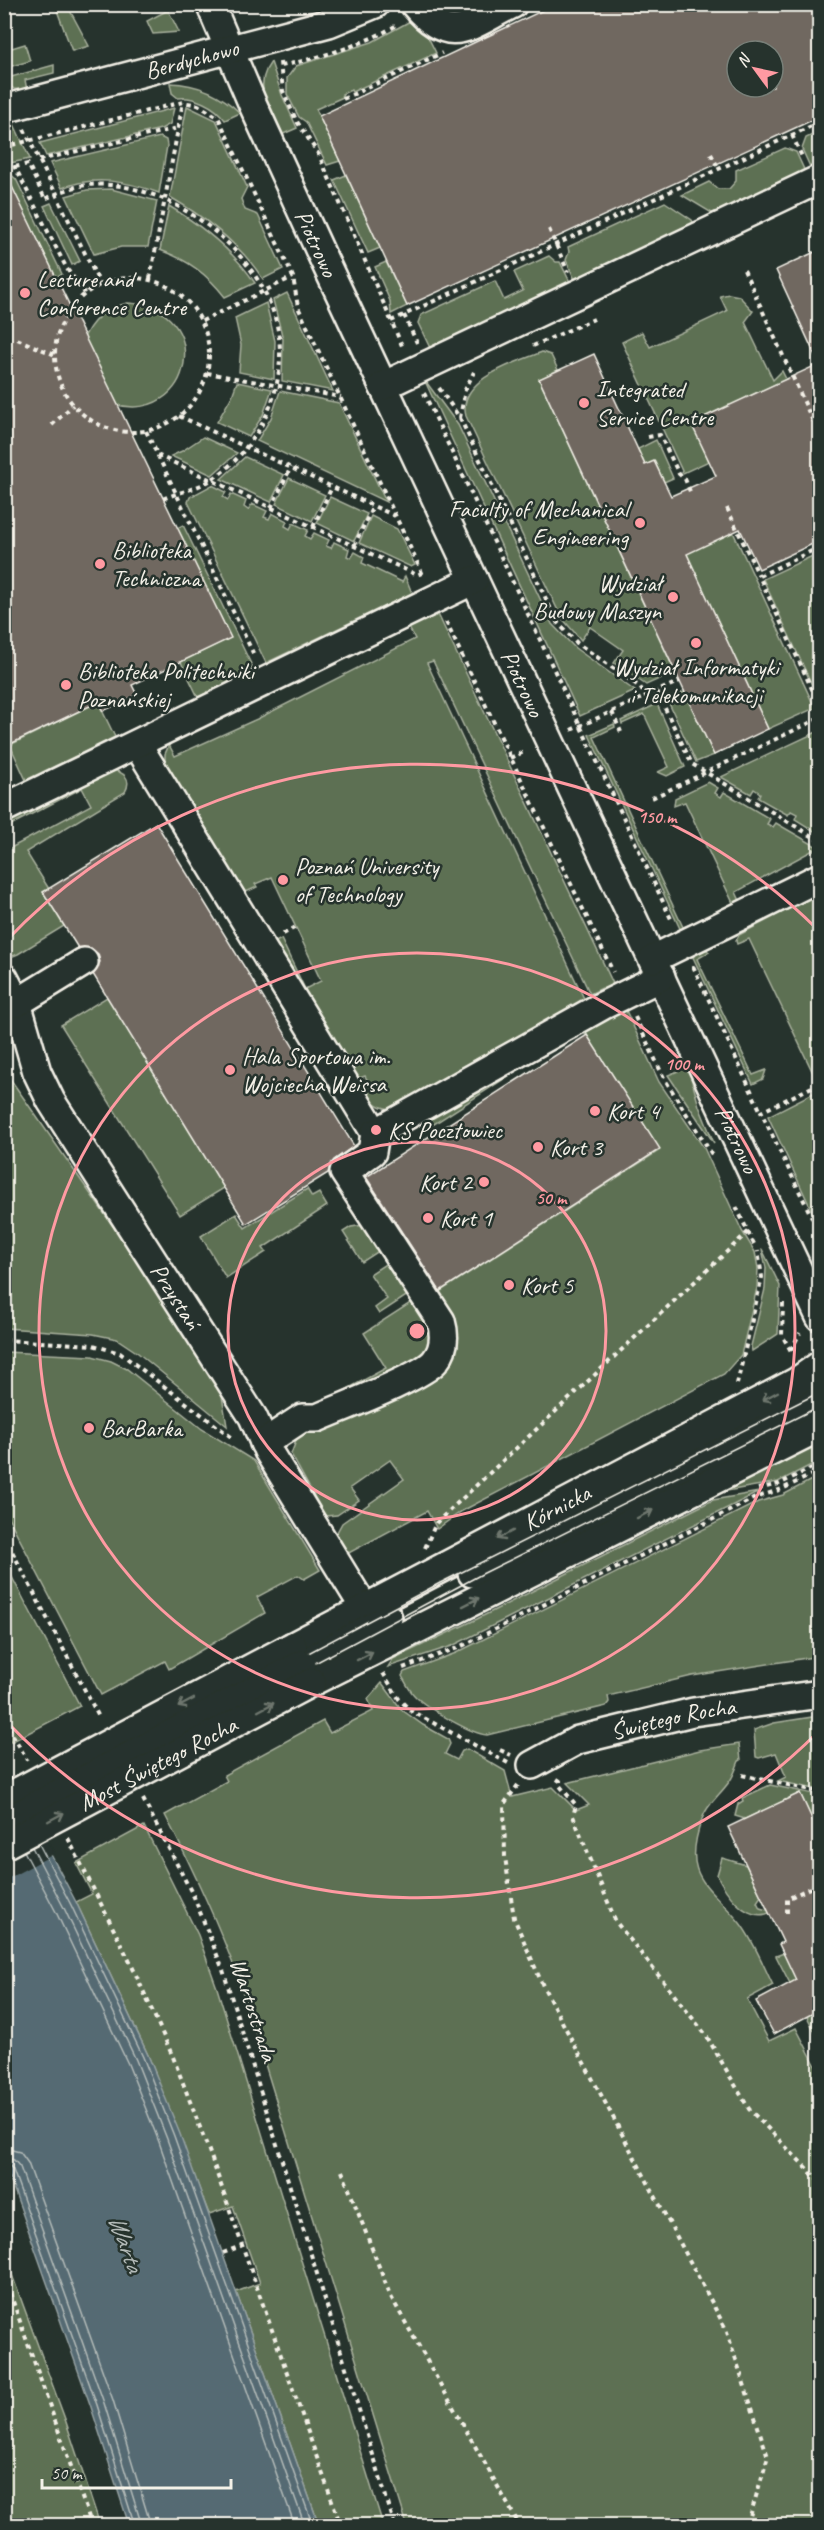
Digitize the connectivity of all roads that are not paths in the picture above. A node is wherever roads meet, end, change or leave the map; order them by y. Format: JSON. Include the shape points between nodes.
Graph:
{"nodes":[{"id":1,"x":210,"y":4,"type":"edge"},
{"id":2,"x":375,"y":4,"type":"edge"},
{"id":3,"x":414,"y":4,"type":"edge"},
{"id":4,"x":475,"y":4,"type":"edge"},
{"id":5,"x":513,"y":4,"type":"edge"},
{"id":6,"x":456,"y":31,"type":"junction"},
{"id":7,"x":230,"y":51,"type":"junction"},
{"id":8,"x":5,"y":107,"type":"edge"},
{"id":9,"x":819,"y":179,"type":"edge"},
{"id":10,"x":383,"y":386,"type":"junction"},
{"id":11,"x":474,"y":580,"type":"junction"},
{"id":12,"x":137,"y":744,"type":"junction"},
{"id":13,"x":4,"y":808,"type":"edge"},
{"id":14,"x":819,"y":877,"type":"edge"},
{"id":15,"x":84,"y":962,"type":"dead end"},
{"id":16,"x":657,"y":968,"type":"junction"},
{"id":17,"x":4,"y":978,"type":"edge"},
{"id":18,"x":16,"y":1004,"type":"junction"},
{"id":19,"x":375,"y":1133,"type":"junction"},
{"id":20,"x":810,"y":1325,"type":"edge"},
{"id":21,"x":819,"y":1365,"type":"edge"},
{"id":22,"x":819,"y":1398,"type":"edge"},
{"id":23,"x":819,"y":1428,"type":"edge"},
{"id":24,"x":266,"y":1447,"type":"junction"},
{"id":25,"x":365,"y":1609,"type":"junction"},
{"id":26,"x":303,"y":1664,"type":"junction"},
{"id":27,"x":819,"y":1694,"type":"edge"},
{"id":28,"x":532,"y":1765,"type":"road end"},
{"id":29,"x":4,"y":1799,"type":"edge"},
{"id":30,"x":4,"y":1821,"type":"edge"},
{"id":31,"x":4,"y":1845,"type":"edge"}],
"edges":[{"from":1,"to":7,"type":"street","name":"Piotrowo"},
{"from":2,"to":7,"type":"street","name":"Berdychowo","via":[[329,23]]},
{"from":3,"to":6,"type":"street","via":[[429,21]]},
{"from":4,"to":6,"type":"street"},
{"from":5,"to":6,"type":"street"},
{"from":7,"to":8,"type":"street","name":"Berdychowo"},
{"from":7,"to":10,"type":"street","name":"Piotrowo"},
{"from":9,"to":10,"type":"street"},
{"from":10,"to":11,"type":"street","name":"Piotrowo"},
{"from":11,"to":12,"type":"street"},
{"from":11,"to":16,"type":"street","name":"Piotrowo"},
{"from":12,"to":13,"type":"street"},
{"from":12,"to":19,"type":"street"},
{"from":14,"to":16,"type":"street","via":[[683,945]]},
{"from":15,"to":18,"type":"street"},
{"from":16,"to":19,"type":"street","via":[[624,995]]},
{"from":16,"to":20,"type":"street","name":"Piotrowo"},
{"from":17,"to":18,"type":"street","name":"Przystań"},
{"from":18,"to":24,"type":"street","name":"Przystań","via":[[37,1072],[51,1101],[253,1417]]},
{"from":19,"to":24,"type":"street","via":[[372,1152],[344,1172],[441,1321],[444,1332],[440,1354],[425,1370],[317,1418],[302,1418]]},
{"from":21,"to":25,"type":"street","name":"Kórnicka","one_way":true,"via":[[796,1382]]},
{"from":22,"to":26,"type":"street","via":[[446,1586]]},
{"from":26,"to":23,"type":"street","name":"Kórnicka","one_way":true},
{"from":24,"to":25,"type":"street","name":"Przystań"},
{"from":25,"to":26,"type":"street","name":"Kórnicka"},
{"from":26,"to":29,"type":"street","name":"Most Świętego Rocha","one_way":true,"bridge":true},
{"from":26,"to":30,"type":"street","bridge":true},
{"from":31,"to":26,"type":"street","name":"Most Świętego Rocha","one_way":true,"bridge":true},
{"from":27,"to":28,"type":"street","name":"Świętego Rocha","via":[[693,1712],[578,1740]]}]}
